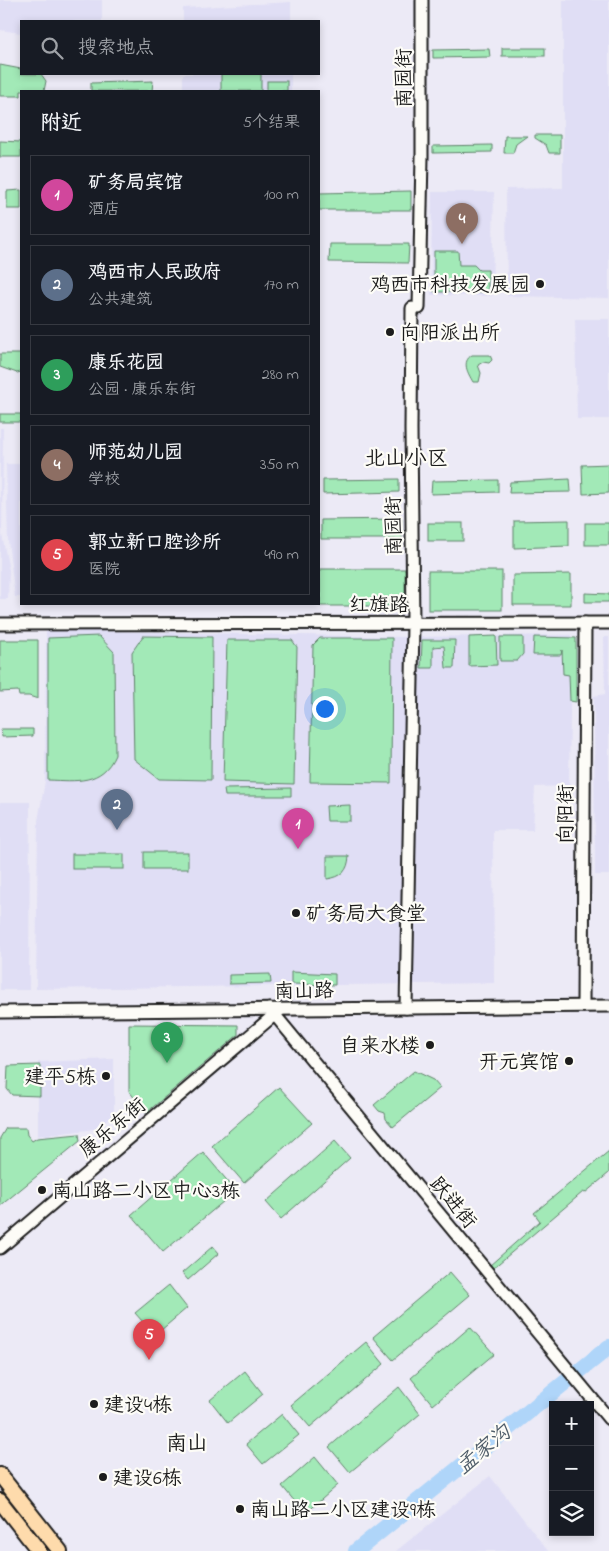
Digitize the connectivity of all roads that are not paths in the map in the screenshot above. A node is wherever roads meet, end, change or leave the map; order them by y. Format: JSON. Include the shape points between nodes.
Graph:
{"nodes":[{"id":1,"x":422,"y":0,"type":"edge"},
{"id":2,"x":413,"y":623,"type":"junction"},
{"id":3,"x":585,"y":623,"type":"junction"},
{"id":4,"x":609,"y":623,"type":"edge"},
{"id":5,"x":0,"y":624,"type":"edge"},
{"id":6,"x":583,"y":1006,"type":"junction"},
{"id":7,"x":609,"y":1006,"type":"edge"},
{"id":8,"x":406,"y":1008,"type":"junction"},
{"id":9,"x":275,"y":1011,"type":"junction"},
{"id":10,"x":0,"y":1012,"type":"edge"},
{"id":11,"x":0,"y":1248,"type":"edge"},
{"id":12,"x":609,"y":1420,"type":"edge"},
{"id":13,"x":0,"y":1475,"type":"edge"},
{"id":14,"x":0,"y":1502,"type":"edge"},
{"id":15,"x":39,"y":1551,"type":"edge"},
{"id":16,"x":60,"y":1551,"type":"edge"}],
"edges":[{"from":1,"to":2,"type":"street","name":"南园街","via":[[422,156],[411,429]]},
{"from":2,"to":3,"type":"street","name":"红旗路"},
{"from":2,"to":5,"type":"street","name":"红旗路"},
{"from":2,"to":8,"type":"street","name":"南园街"},
{"from":3,"to":4,"type":"street","name":"红旗路"},
{"from":3,"to":6,"type":"street","name":"向阳街"},
{"from":6,"to":7,"type":"street","name":"南山路"},
{"from":6,"to":8,"type":"street","name":"南山路"},
{"from":8,"to":9,"type":"street","name":"南山路"},
{"from":9,"to":10,"type":"street","name":"南山路"},
{"from":9,"to":11,"type":"street","name":"康乐东街"},
{"from":9,"to":12,"type":"street","name":"跃进街"},
{"from":13,"to":16,"type":"main road"},
{"from":14,"to":15,"type":"main road"}]}
